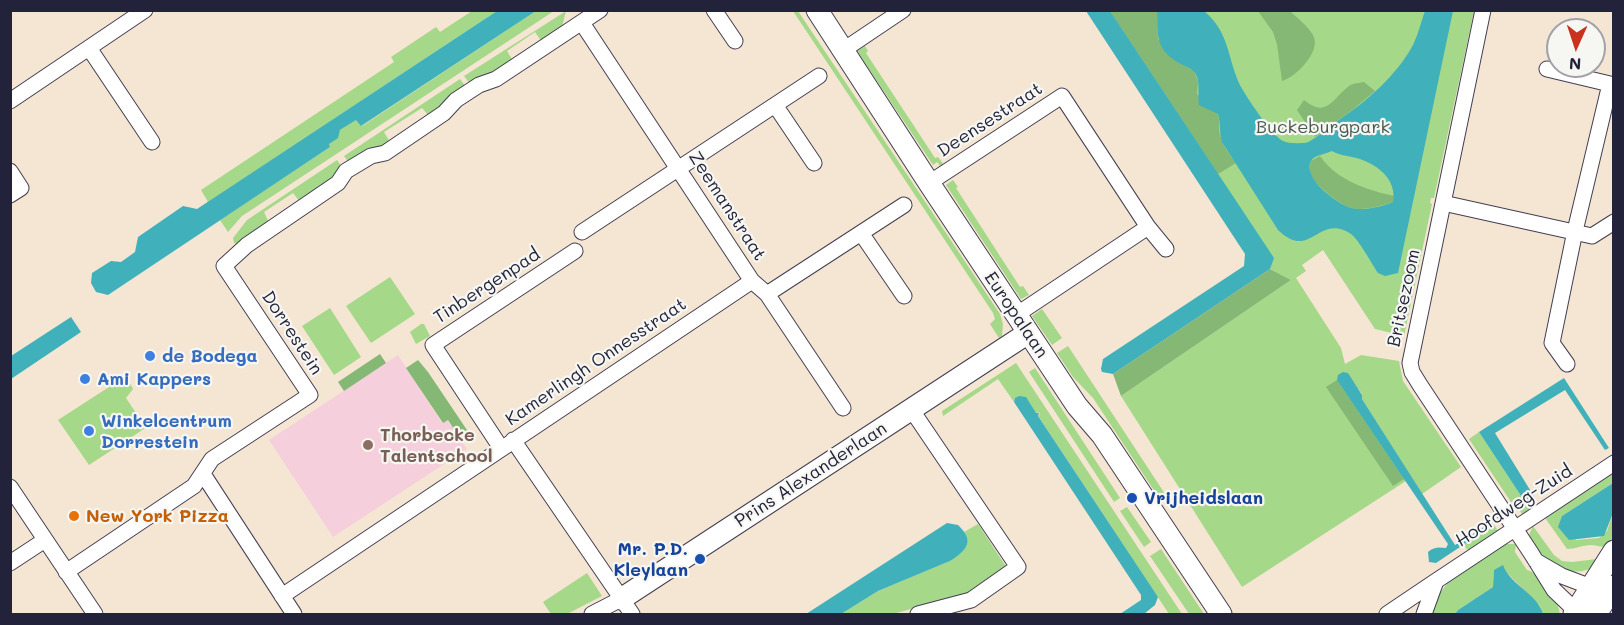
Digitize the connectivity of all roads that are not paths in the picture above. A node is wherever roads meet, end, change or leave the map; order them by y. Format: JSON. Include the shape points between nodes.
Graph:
{"nodes":[{"id":1,"x":145,"y":10,"type":"edge"},
{"id":2,"x":600,"y":10,"type":"edge"},
{"id":3,"x":714,"y":10,"type":"edge"},
{"id":4,"x":817,"y":10,"type":"edge"},
{"id":5,"x":903,"y":10,"type":"edge"},
{"id":6,"x":1483,"y":10,"type":"edge"},
{"id":7,"x":582,"y":23,"type":"junction"},
{"id":8,"x":735,"y":41,"type":"dead end"},
{"id":9,"x":89,"y":48,"type":"junction"},
{"id":10,"x":842,"y":51,"type":"junction"},
{"id":11,"x":819,"y":76,"type":"dead end"},
{"id":12,"x":1581,"y":78,"type":"edge"},
{"id":13,"x":1612,"y":86,"type":"edge"},
{"id":14,"x":10,"y":101,"type":"edge"},
{"id":15,"x":775,"y":105,"type":"junction"},
{"id":16,"x":152,"y":142,"type":"dead end"},
{"id":17,"x":814,"y":163,"type":"dead end"},
{"id":18,"x":678,"y":168,"type":"junction"},
{"id":19,"x":10,"y":171,"type":"edge"},
{"id":20,"x":929,"y":183,"type":"junction"},
{"id":21,"x":12,"y":195,"type":"edge"},
{"id":22,"x":1443,"y":203,"type":"junction"},
{"id":23,"x":904,"y":205,"type":"dead end"},
{"id":24,"x":1614,"y":222,"type":"edge"},
{"id":25,"x":1148,"y":227,"type":"junction"},
{"id":26,"x":1575,"y":231,"type":"junction"},
{"id":27,"x":582,"y":232,"type":"dead end"},
{"id":28,"x":861,"y":233,"type":"junction"},
{"id":29,"x":1166,"y":249,"type":"dead end"},
{"id":30,"x":575,"y":251,"type":"dead end"},
{"id":31,"x":752,"y":281,"type":"junction"},
{"id":32,"x":767,"y":294,"type":"junction"},
{"id":33,"x":903,"y":296,"type":"dead end"},
{"id":34,"x":1016,"y":315,"type":"junction"},
{"id":35,"x":1028,"y":333,"type":"junction"},
{"id":36,"x":1567,"y":364,"type":"dead end"},
{"id":37,"x":843,"y":408,"type":"dead end"},
{"id":38,"x":911,"y":409,"type":"junction"},
{"id":39,"x":507,"y":444,"type":"junction"},
{"id":40,"x":1614,"y":463,"type":"edge"},
{"id":41,"x":203,"y":474,"type":"junction"},
{"id":42,"x":10,"y":487,"type":"edge"},
{"id":43,"x":1515,"y":528,"type":"junction"},
{"id":44,"x":45,"y":540,"type":"junction"},
{"id":45,"x":1614,"y":551,"type":"edge"},
{"id":46,"x":1536,"y":561,"type":"junction"},
{"id":47,"x":10,"y":563,"type":"edge"},
{"id":48,"x":66,"y":572,"type":"junction"},
{"id":49,"x":1436,"y":581,"type":"junction"},
{"id":50,"x":1614,"y":586,"type":"edge"},
{"id":51,"x":1591,"y":587,"type":"junction"},
{"id":52,"x":282,"y":596,"type":"junction"},
{"id":53,"x":970,"y":600,"type":"junction"},
{"id":54,"x":627,"y":607,"type":"edge"},
{"id":55,"x":1586,"y":612,"type":"edge"},
{"id":56,"x":95,"y":615,"type":"edge"},
{"id":57,"x":294,"y":615,"type":"edge"},
{"id":58,"x":592,"y":615,"type":"edge"},
{"id":59,"x":918,"y":615,"type":"edge"},
{"id":60,"x":952,"y":615,"type":"edge"},
{"id":61,"x":1221,"y":615,"type":"edge"},
{"id":62,"x":1387,"y":615,"type":"edge"},
{"id":63,"x":1424,"y":615,"type":"edge"}],
"edges":[{"from":1,"to":9,"type":"street"},
{"from":2,"to":7,"type":"street"},
{"from":3,"to":8,"type":"street"},
{"from":4,"to":10,"type":"street","name":"Europalaan"},
{"from":5,"to":10,"type":"street"},
{"from":6,"to":22,"type":"street","name":"Britsezoom"},
{"from":7,"to":18,"type":"street","name":"Zeemanstraat"},
{"from":7,"to":41,"type":"street","name":"Dorrestein","via":[[456,100],[444,113],[385,153],[371,156],[346,171],[338,183],[238,252],[224,266],[310,395],[212,459]]},
{"from":9,"to":14,"type":"street"},
{"from":9,"to":16,"type":"street"},
{"from":10,"to":20,"type":"street","name":"Europalaan"},
{"from":11,"to":15,"type":"street"},
{"from":12,"to":13,"type":"street"},
{"from":13,"to":26,"type":"street"},
{"from":15,"to":17,"type":"street"},
{"from":15,"to":18,"type":"street"},
{"from":18,"to":27,"type":"street"},
{"from":18,"to":31,"type":"street","name":"Zeemanstraat"},
{"from":19,"to":21,"type":"street","via":[[21,188]]},
{"from":20,"to":25,"type":"street","name":"Deensestraat","via":[[1062,96]]},
{"from":20,"to":34,"type":"street","name":"Europalaan"},
{"from":22,"to":26,"type":"street"},
{"from":22,"to":43,"type":"street","name":"Britsezoom","via":[[1410,363],[1420,385]]},
{"from":23,"to":28,"type":"street"},
{"from":24,"to":26,"type":"street","via":[[1592,236]]},
{"from":25,"to":29,"type":"street","name":"Deensestraat"},
{"from":25,"to":34,"type":"street"},
{"from":26,"to":36,"type":"street","via":[[1552,343]]},
{"from":28,"to":32,"type":"street"},
{"from":28,"to":33,"type":"street"},
{"from":30,"to":39,"type":"street","name":"Tinbergenpad","via":[[433,345]]},
{"from":31,"to":32,"type":"street","name":"Zeemanstraat"},
{"from":31,"to":39,"type":"street","name":"Kamerlingh Onnesstraat"},
{"from":32,"to":37,"type":"street","name":"Zeemanstraat"},
{"from":34,"to":35,"type":"street","name":"Europalaan"},
{"from":35,"to":38,"type":"street","name":"Prins Alexanderlaan"},
{"from":35,"to":61,"type":"street","name":"Europalaan","via":[[1077,406],[1102,435]]},
{"from":38,"to":53,"type":"street","via":[[1018,567]]},
{"from":38,"to":54,"type":"street","name":"Prins Alexanderlaan"},
{"from":39,"to":52,"type":"street","name":"Kamerlingh Onnesstraat"},
{"from":39,"to":54,"type":"street"},
{"from":40,"to":43,"type":"street","name":"Hoofdweg-Zuid"},
{"from":41,"to":48,"type":"street","name":"Dorrestein","via":[[194,486]]},
{"from":41,"to":52,"type":"street"},
{"from":42,"to":44,"type":"street"},
{"from":43,"to":46,"type":"street","name":"Britsezoom"},
{"from":43,"to":49,"type":"street","name":"Hoofdweg-Zuid"},
{"from":44,"to":47,"type":"street"},
{"from":44,"to":48,"type":"street"},
{"from":45,"to":51,"type":"street"},
{"from":46,"to":51,"type":"street","name":"Britsezoom"},
{"from":46,"to":55,"type":"street","name":"Britsezoom","via":[[1554,590]]},
{"from":48,"to":56,"type":"street"},
{"from":49,"to":62,"type":"street","name":"Hoofdweg-Zuid"},
{"from":49,"to":63,"type":"street"},
{"from":50,"to":55,"type":"street"},
{"from":51,"to":55,"type":"street"},
{"from":52,"to":57,"type":"street"},
{"from":53,"to":59,"type":"street"},
{"from":53,"to":60,"type":"street"},
{"from":54,"to":58,"type":"street","name":"Prins Alexanderlaan"}]}
